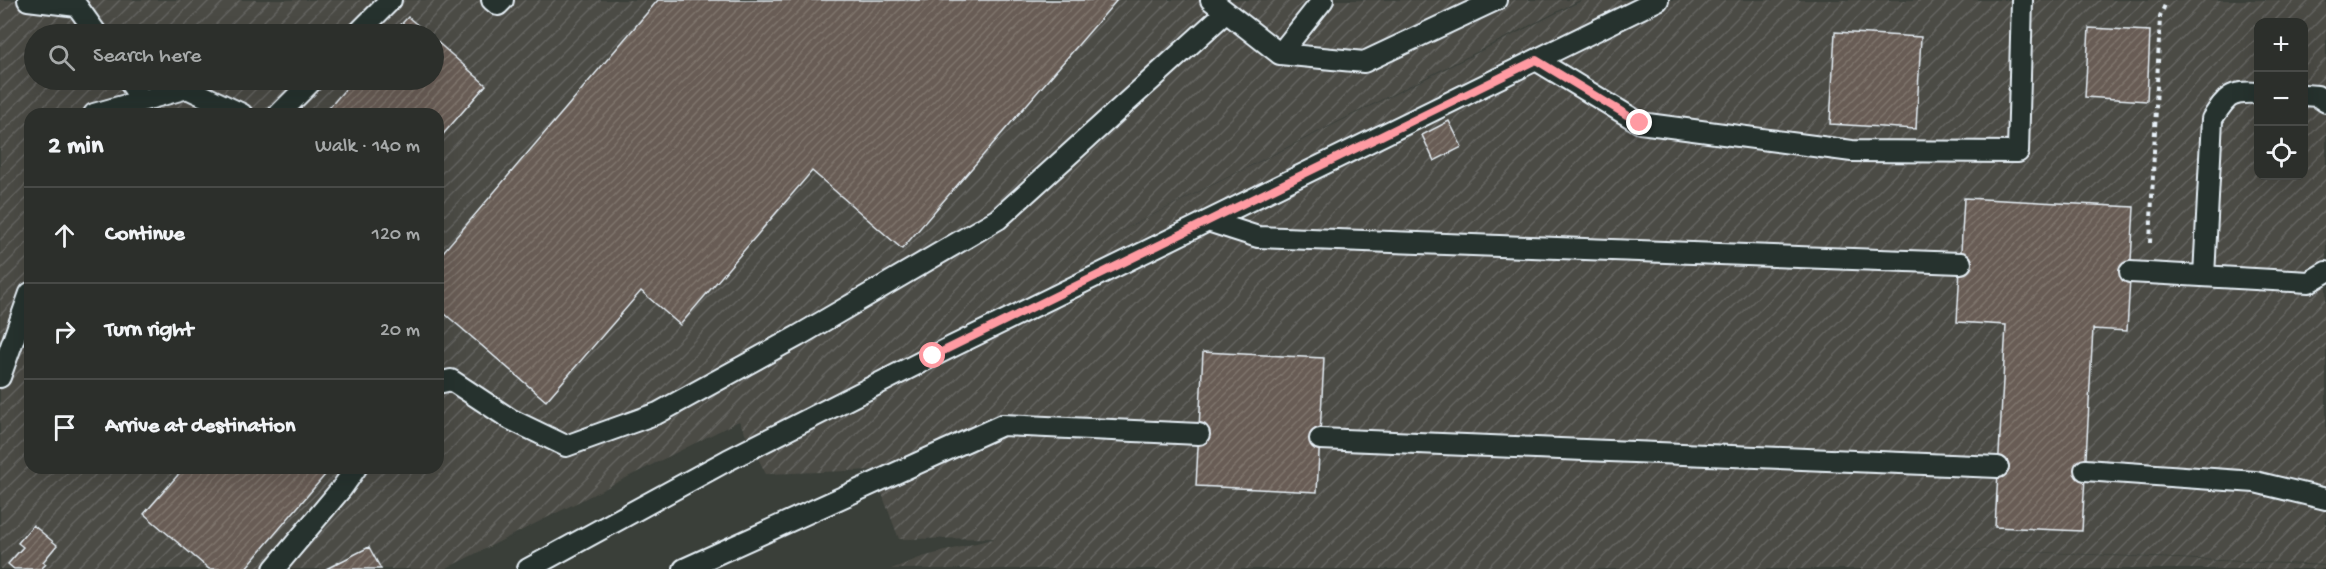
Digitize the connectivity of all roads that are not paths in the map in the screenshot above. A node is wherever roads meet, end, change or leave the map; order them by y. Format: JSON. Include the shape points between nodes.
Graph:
{"nodes":[{"id":1,"x":28,"y":0,"type":"edge"},
{"id":2,"x":391,"y":0,"type":"edge"},
{"id":3,"x":492,"y":0,"type":"edge"},
{"id":4,"x":503,"y":0,"type":"edge"},
{"id":5,"x":1210,"y":0,"type":"edge"},
{"id":6,"x":1323,"y":0,"type":"edge"},
{"id":7,"x":1496,"y":0,"type":"edge"},
{"id":8,"x":1658,"y":0,"type":"edge"},
{"id":9,"x":2022,"y":0,"type":"edge"},
{"id":10,"x":78,"y":3,"type":"edge"},
{"id":11,"x":1226,"y":12,"type":"junction"},
{"id":12,"x":91,"y":24,"type":"edge"},
{"id":13,"x":367,"y":24,"type":"edge"},
{"id":14,"x":1280,"y":54,"type":"junction"},
{"id":15,"x":1536,"y":60,"type":"junction"},
{"id":16,"x":135,"y":90,"type":"edge"},
{"id":17,"x":180,"y":90,"type":"edge"},
{"id":18,"x":191,"y":90,"type":"edge"},
{"id":19,"x":303,"y":90,"type":"edge"},
{"id":20,"x":2254,"y":93,"type":"edge"},
{"id":21,"x":2308,"y":95,"type":"edge"},
{"id":22,"x":142,"y":100,"type":"junction"},
{"id":23,"x":2326,"y":102,"type":"edge"},
{"id":24,"x":115,"y":108,"type":"edge"},
{"id":25,"x":229,"y":108,"type":"edge"},
{"id":26,"x":285,"y":108,"type":"edge"},
{"id":27,"x":1208,"y":221,"type":"junction"},
{"id":28,"x":1961,"y":263,"type":"dead end"},
{"id":29,"x":2326,"y":272,"type":"edge"},
{"id":30,"x":2139,"y":273,"type":"road end"},
{"id":31,"x":2204,"y":276,"type":"junction"},
{"id":32,"x":24,"y":310,"type":"edge"},
{"id":33,"x":0,"y":377,"type":"edge"},
{"id":34,"x":444,"y":382,"type":"edge"},
{"id":35,"x":1199,"y":434,"type":"dead end"},
{"id":36,"x":1320,"y":439,"type":"dead end"},
{"id":37,"x":1998,"y":467,"type":"dead end"},
{"id":38,"x":2085,"y":470,"type":"dead end"},
{"id":39,"x":352,"y":474,"type":"edge"},
{"id":40,"x":2326,"y":499,"type":"edge"},
{"id":41,"x":273,"y":569,"type":"edge"},
{"id":42,"x":528,"y":569,"type":"edge"},
{"id":43,"x":684,"y":569,"type":"edge"}],
"edges":[{"from":1,"to":10,"type":"lane"},
{"from":2,"to":13,"type":"lane"},
{"from":3,"to":4,"type":"lane","via":[[498,5]]},
{"from":5,"to":11,"type":"lane"},
{"from":6,"to":14,"type":"lane"},
{"from":7,"to":14,"type":"lane","via":[[1364,62]]},
{"from":8,"to":15,"type":"lane"},
{"from":9,"to":15,"type":"lane","via":[[2018,152],[1852,151],[1640,123]]},
{"from":10,"to":12,"type":"lane"},
{"from":11,"to":14,"type":"lane"},
{"from":11,"to":34,"type":"lane","via":[[998,219],[658,413],[566,446],[510,419],[451,380]]},
{"from":15,"to":27,"type":"lane"},
{"from":16,"to":22,"type":"lane"},
{"from":17,"to":22,"type":"lane"},
{"from":18,"to":25,"type":"lane"},
{"from":19,"to":26,"type":"lane"},
{"from":20,"to":31,"type":"lane","via":[[2226,98],[2212,119]]},
{"from":21,"to":23,"type":"lane"},
{"from":22,"to":24,"type":"lane"},
{"from":27,"to":28,"type":"lane","via":[[1258,237]]},
{"from":27,"to":42,"type":"lane","via":[[738,455]]},
{"from":29,"to":31,"type":"lane","via":[[2309,282]]},
{"from":30,"to":31,"type":"lane"},
{"from":32,"to":33,"type":"lane"},
{"from":35,"to":43,"type":"lane","via":[[1002,425]]},
{"from":36,"to":37,"type":"lane"},
{"from":38,"to":40,"type":"lane","via":[[2255,482]]},
{"from":39,"to":41,"type":"lane"}]}
